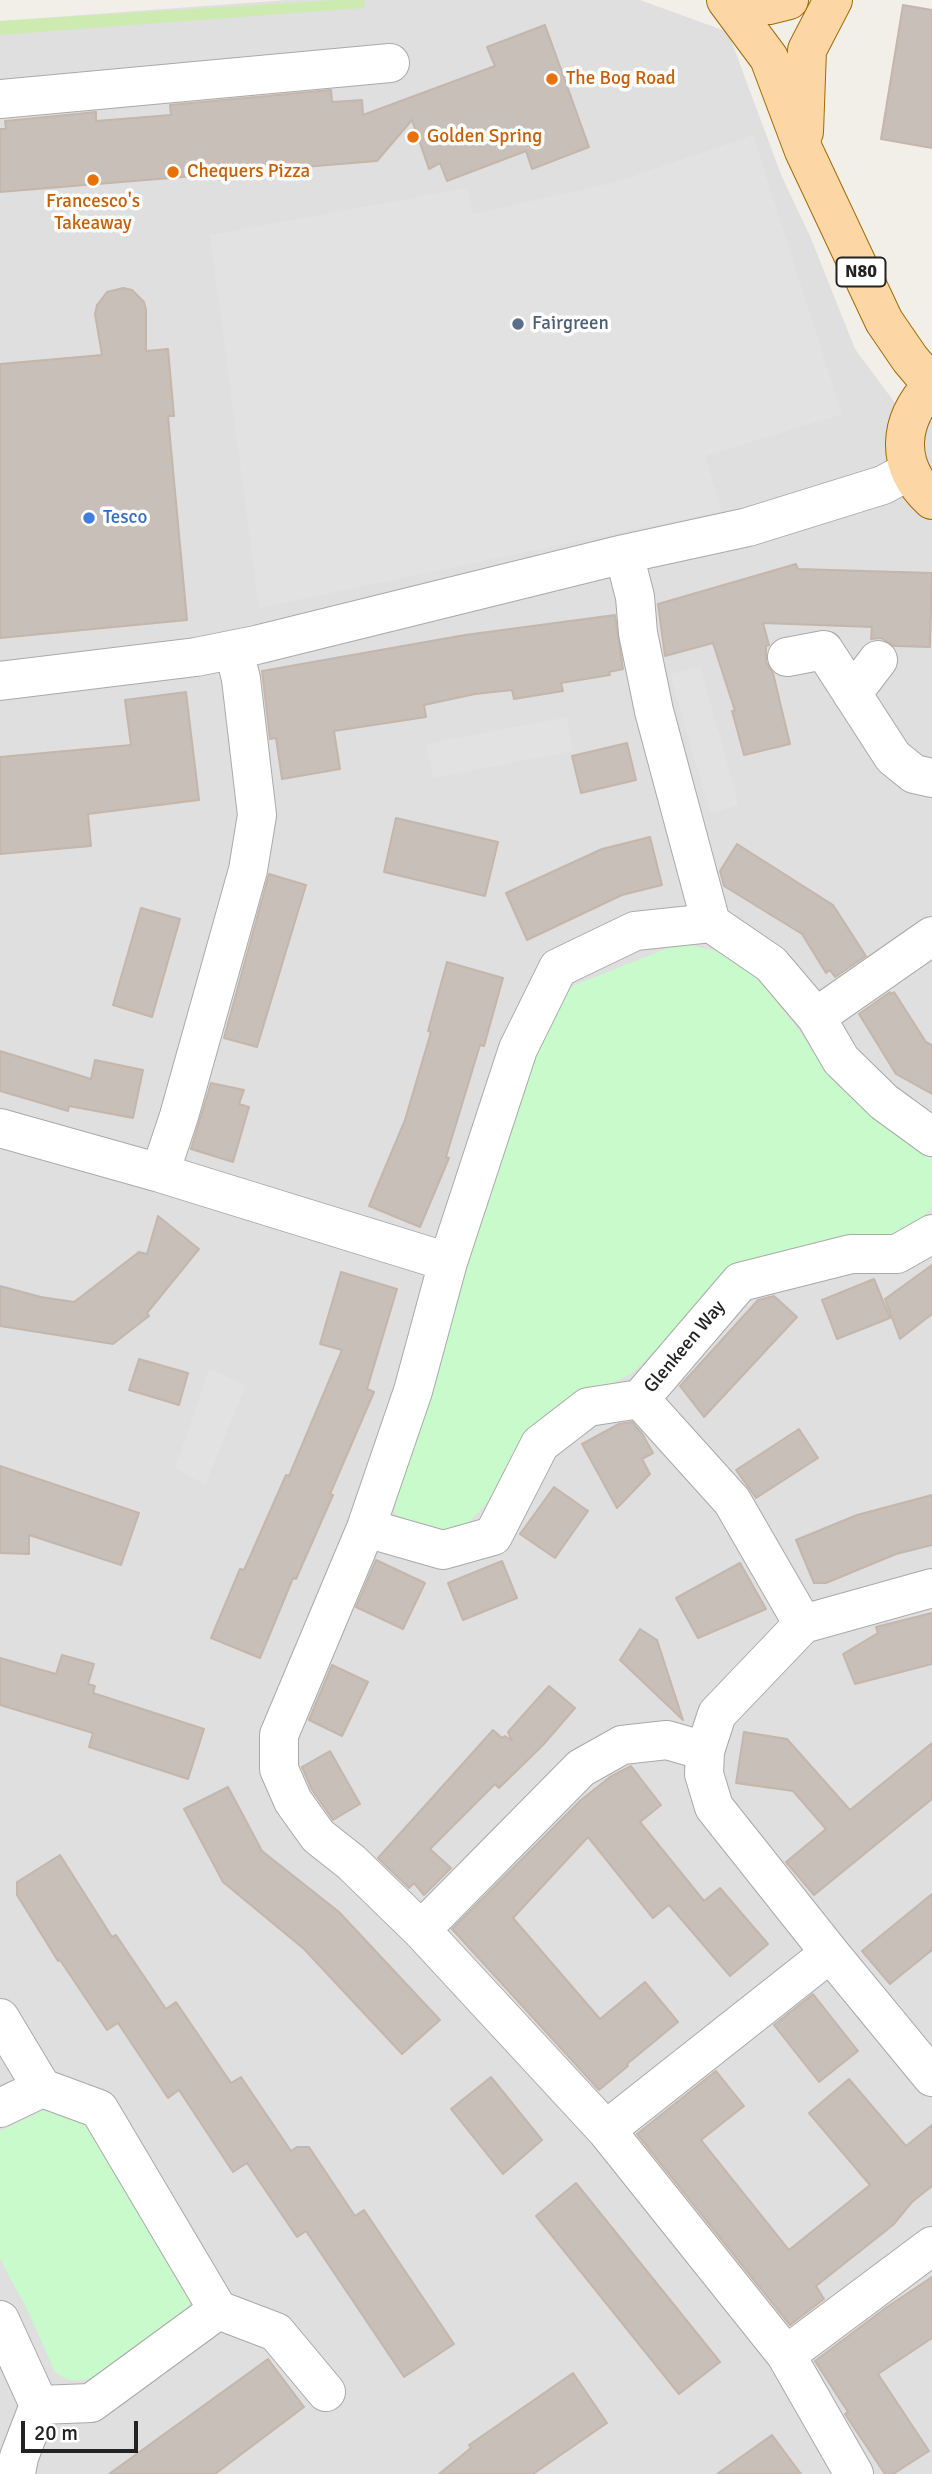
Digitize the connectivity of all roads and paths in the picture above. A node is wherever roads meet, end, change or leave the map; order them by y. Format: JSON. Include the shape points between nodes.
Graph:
{"nodes":[{"id":1,"x":727,"y":0,"type":"edge"},
{"id":2,"x":789,"y":0,"type":"edge"},
{"id":3,"x":833,"y":0,"type":"edge"},
{"id":4,"x":390,"y":63,"type":"dead end"},
{"id":5,"x":0,"y":99,"type":"edge"},
{"id":6,"x":804,"y":150,"type":"junction"},
{"id":7,"x":932,"y":385,"type":"edge"},
{"id":8,"x":921,"y":485,"type":"edge"},
{"id":9,"x":624,"y":554,"type":"junction"},
{"id":10,"x":234,"y":650,"type":"junction"},
{"id":11,"x":787,"y":657,"type":"dead end"},
{"id":12,"x":878,"y":660,"type":"dead end"},
{"id":13,"x":0,"y":681,"type":"edge"},
{"id":14,"x":852,"y":694,"type":"junction"},
{"id":15,"x":932,"y":778,"type":"edge"},
{"id":16,"x":711,"y":923,"type":"junction"},
{"id":17,"x":932,"y":936,"type":"edge"},
{"id":18,"x":817,"y":1017,"type":"junction"},
{"id":19,"x":932,"y":1137,"type":"edge"},
{"id":20,"x":3,"y":1139,"type":"edge"},
{"id":21,"x":160,"y":1173,"type":"junction"},
{"id":22,"x":932,"y":1234,"type":"edge"},
{"id":23,"x":448,"y":1262,"type":"junction"},
{"id":24,"x":640,"y":1399,"type":"junction"},
{"id":25,"x":366,"y":1528,"type":"junction"},
{"id":26,"x":932,"y":1588,"type":"edge"},
{"id":27,"x":803,"y":1624,"type":"junction"},
{"id":28,"x":705,"y":1751,"type":"junction"},
{"id":29,"x":421,"y":1930,"type":"junction"},
{"id":30,"x":830,"y":1953,"type":"junction"},
{"id":31,"x":0,"y":2018,"type":"edge"},
{"id":32,"x":932,"y":2077,"type":"edge"},
{"id":33,"x":42,"y":2088,"type":"junction"},
{"id":34,"x":0,"y":2108,"type":"edge"},
{"id":35,"x":606,"y":2130,"type":"junction"},
{"id":36,"x":932,"y":2246,"type":"edge"},
{"id":37,"x":218,"y":2310,"type":"junction"},
{"id":38,"x":0,"y":2320,"type":"edge"},
{"id":39,"x":786,"y":2355,"type":"junction"},
{"id":40,"x":326,"y":2392,"type":"dead end"},
{"id":41,"x":39,"y":2405,"type":"junction"},
{"id":42,"x":16,"y":2474,"type":"edge"},
{"id":43,"x":854,"y":2474,"type":"edge"}],
"edges":[{"from":1,"to":2,"type":"main road","number":"N80","via":[[769,5]]},
{"from":1,"to":6,"type":"main road","number":"N80","via":[[769,58]]},
{"from":3,"to":6,"type":"main road","number":"N80","via":[[807,50]]},
{"from":4,"to":5,"type":"street"},
{"from":6,"to":7,"type":"main road","number":"N80","via":[[884,321]]},
{"from":7,"to":8,"type":"main road","number":"N80","via":[[916,402],[906,424],[904,448]]},
{"from":8,"to":9,"type":"street","via":[[883,485],[748,527]]},
{"from":9,"to":10,"type":"street"},
{"from":9,"to":16,"type":"street","via":[[654,711]]},
{"from":10,"to":13,"type":"street"},
{"from":10,"to":21,"type":"street","via":[[257,815],[248,870]]},
{"from":11,"to":14,"type":"street","via":[[824,650]]},
{"from":12,"to":14,"type":"street"},
{"from":14,"to":15,"type":"street","via":[[893,757],[914,774]]},
{"from":16,"to":18,"type":"street","via":[[771,964]]},
{"from":16,"to":23,"type":"street","via":[[635,931],[558,968],[518,1049]]},
{"from":17,"to":18,"type":"street"},
{"from":18,"to":19,"type":"street","via":[[841,1060],[884,1102]]},
{"from":20,"to":21,"type":"street"},
{"from":21,"to":23,"type":"street"},
{"from":22,"to":24,"type":"street","name":"Glenkeen Way","via":[[897,1254],[850,1254],[740,1282]]},
{"from":23,"to":25,"type":"street","via":[[413,1391]]},
{"from":24,"to":25,"type":"street","name":"Glenkeen Way","via":[[588,1407],[540,1444],[493,1536],[443,1550]]},
{"from":24,"to":27,"type":"street","via":[[732,1501]]},
{"from":25,"to":29,"type":"street","via":[[279,1735],[279,1769],[293,1801],[318,1836]]},
{"from":26,"to":27,"type":"street"},
{"from":27,"to":28,"type":"street","via":[[717,1714]]},
{"from":28,"to":29,"type":"street","via":[[667,1740],[622,1745],[581,1769]]},
{"from":28,"to":30,"type":"street","via":[[705,1774],[714,1807]]},
{"from":29,"to":35,"type":"street"},
{"from":30,"to":32,"type":"street"},
{"from":30,"to":35,"type":"street"},
{"from":31,"to":33,"type":"street"},
{"from":33,"to":34,"type":"street"},
{"from":33,"to":37,"type":"street","via":[[99,2109]]},
{"from":35,"to":39,"type":"street"},
{"from":36,"to":39,"type":"street"},
{"from":37,"to":40,"type":"street","via":[[276,2332]]},
{"from":37,"to":41,"type":"street","via":[[91,2403]]},
{"from":38,"to":41,"type":"street"},
{"from":39,"to":43,"type":"street"},
{"from":41,"to":42,"type":"street"}]}
